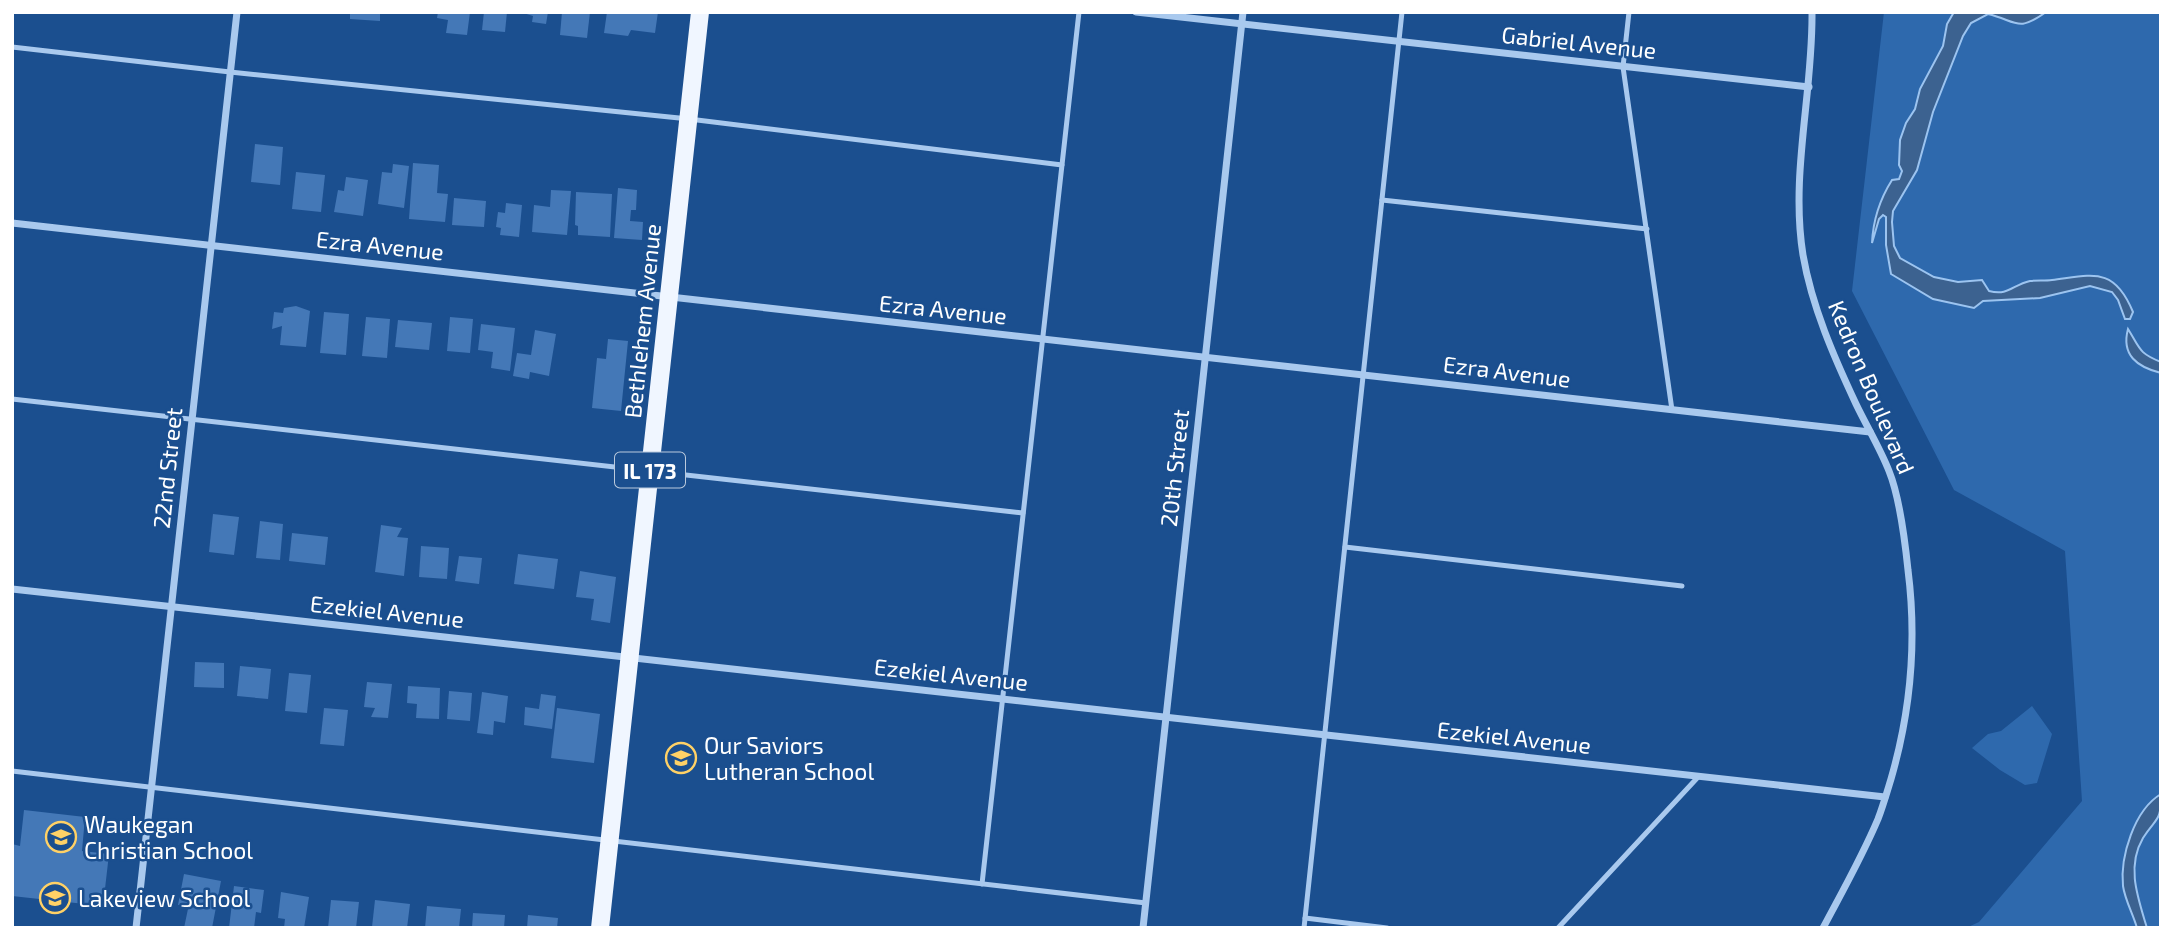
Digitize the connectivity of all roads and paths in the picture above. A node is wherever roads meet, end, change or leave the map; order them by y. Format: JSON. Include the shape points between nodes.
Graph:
{"nodes":[{"id":1,"x":237,"y":12,"type":"edge"},
{"id":2,"x":700,"y":12,"type":"edge"},
{"id":3,"x":1079,"y":12,"type":"edge"},
{"id":4,"x":1136,"y":12,"type":"edge"},
{"id":5,"x":1243,"y":12,"type":"edge"},
{"id":6,"x":1402,"y":12,"type":"edge"},
{"id":7,"x":1629,"y":12,"type":"edge"},
{"id":8,"x":1812,"y":12,"type":"edge"},
{"id":9,"x":1242,"y":24,"type":"junction"},
{"id":10,"x":1399,"y":42,"type":"junction"},
{"id":11,"x":12,"y":47,"type":"edge"},
{"id":12,"x":1623,"y":67,"type":"junction"},
{"id":13,"x":230,"y":72,"type":"junction"},
{"id":14,"x":1809,"y":87,"type":"junction"},
{"id":15,"x":689,"y":118,"type":"junction"},
{"id":16,"x":1062,"y":165,"type":"junction"},
{"id":17,"x":1382,"y":200,"type":"junction"},
{"id":18,"x":12,"y":223,"type":"edge"},
{"id":19,"x":1647,"y":229,"type":"junction"},
{"id":20,"x":211,"y":246,"type":"junction"},
{"id":21,"x":669,"y":297,"type":"junction"},
{"id":22,"x":1043,"y":339,"type":"junction"},
{"id":23,"x":1206,"y":356,"type":"junction"},
{"id":24,"x":1363,"y":374,"type":"junction"},
{"id":25,"x":12,"y":399,"type":"edge"},
{"id":26,"x":1672,"y":410,"type":"junction"},
{"id":27,"x":192,"y":421,"type":"junction"},
{"id":28,"x":1870,"y":432,"type":"junction"},
{"id":29,"x":650,"y":471,"type":"junction"},
{"id":30,"x":1023,"y":513,"type":"junction"},
{"id":31,"x":1345,"y":547,"type":"junction"},
{"id":32,"x":1682,"y":586,"type":"dead end"},
{"id":33,"x":12,"y":589,"type":"edge"},
{"id":34,"x":171,"y":607,"type":"junction"},
{"id":35,"x":629,"y":658,"type":"junction"},
{"id":36,"x":1003,"y":699,"type":"junction"},
{"id":37,"x":1166,"y":717,"type":"junction"},
{"id":38,"x":1325,"y":735,"type":"junction"},
{"id":39,"x":12,"y":771,"type":"edge"},
{"id":40,"x":1699,"y":776,"type":"junction"},
{"id":41,"x":151,"y":789,"type":"junction"},
{"id":42,"x":1885,"y":797,"type":"junction"},
{"id":43,"x":609,"y":841,"type":"junction"},
{"id":44,"x":982,"y":884,"type":"junction"},
{"id":45,"x":1146,"y":903,"type":"junction"},
{"id":46,"x":1305,"y":918,"type":"junction"},
{"id":47,"x":136,"y":928,"type":"edge"},
{"id":48,"x":600,"y":928,"type":"edge"},
{"id":49,"x":1143,"y":928,"type":"edge"},
{"id":50,"x":1304,"y":928,"type":"edge"},
{"id":51,"x":1387,"y":928,"type":"edge"},
{"id":52,"x":1558,"y":928,"type":"edge"},
{"id":53,"x":1823,"y":928,"type":"edge"}],
"edges":[{"from":1,"to":13,"type":"street","name":"22nd Street"},
{"from":2,"to":15,"type":"main road","name":"Bethlehem Avenue","number":"IL 173"},
{"from":3,"to":16,"type":"lane"},
{"from":4,"to":9,"type":"street","name":"Gabriel Avenue"},
{"from":5,"to":9,"type":"street","name":"20th Street"},
{"from":6,"to":10,"type":"lane"},
{"from":7,"to":12,"type":"lane"},
{"from":8,"to":14,"type":"street","name":"Kedron Boulevard"},
{"from":9,"to":10,"type":"street","name":"Gabriel Avenue"},
{"from":9,"to":23,"type":"street","name":"20th Street"},
{"from":10,"to":12,"type":"street","name":"Gabriel Avenue"},
{"from":10,"to":17,"type":"lane"},
{"from":11,"to":13,"type":"lane"},
{"from":12,"to":14,"type":"street","name":"Gabriel Avenue"},
{"from":12,"to":19,"type":"lane"},
{"from":13,"to":15,"type":"lane"},
{"from":13,"to":20,"type":"street","name":"22nd Street"},
{"from":14,"to":28,"type":"street","name":"Kedron Boulevard","via":[[1799,185],[1803,256],[1818,315]]},
{"from":15,"to":16,"type":"lane"},
{"from":15,"to":21,"type":"main road","name":"Bethlehem Avenue","number":"IL 173"},
{"from":16,"to":22,"type":"lane"},
{"from":17,"to":19,"type":"lane"},
{"from":17,"to":24,"type":"lane"},
{"from":18,"to":20,"type":"street","name":"Ezra Avenue"},
{"from":19,"to":26,"type":"lane"},
{"from":20,"to":21,"type":"street","name":"Ezra Avenue"},
{"from":20,"to":27,"type":"street","name":"22nd Street"},
{"from":21,"to":22,"type":"street","name":"Ezra Avenue"},
{"from":21,"to":29,"type":"main road","name":"Bethlehem Avenue","number":"IL 173"},
{"from":22,"to":23,"type":"street","name":"Ezra Avenue"},
{"from":22,"to":30,"type":"lane"},
{"from":23,"to":24,"type":"street","name":"Ezra Avenue"},
{"from":23,"to":37,"type":"street","name":"20th Street"},
{"from":24,"to":26,"type":"street","name":"Ezra Avenue"},
{"from":24,"to":31,"type":"lane"},
{"from":25,"to":27,"type":"lane"},
{"from":26,"to":28,"type":"street","name":"Ezra Avenue"},
{"from":27,"to":29,"type":"lane"},
{"from":27,"to":34,"type":"street","name":"22nd Street"},
{"from":28,"to":42,"type":"street","name":"Kedron Boulevard","via":[[1890,473],[1913,613],[1912,680],[1901,744]]},
{"from":29,"to":30,"type":"lane"},
{"from":29,"to":35,"type":"main road","name":"Bethlehem Avenue","number":"IL 173"},
{"from":30,"to":36,"type":"lane"},
{"from":31,"to":32,"type":"lane"},
{"from":31,"to":38,"type":"lane"},
{"from":33,"to":34,"type":"street","name":"Ezekiel Avenue"},
{"from":34,"to":35,"type":"street","name":"Ezekiel Avenue"},
{"from":34,"to":41,"type":"street","name":"22nd Street"},
{"from":35,"to":36,"type":"street","name":"Ezekiel Avenue"},
{"from":35,"to":43,"type":"main road","name":"Bethlehem Avenue","number":"IL 173"},
{"from":36,"to":37,"type":"street","name":"Ezekiel Avenue"},
{"from":36,"to":44,"type":"lane"},
{"from":37,"to":38,"type":"street","name":"Ezekiel Avenue"},
{"from":37,"to":45,"type":"street","name":"20th Street"},
{"from":38,"to":40,"type":"street","name":"Ezekiel Avenue"},
{"from":38,"to":46,"type":"lane"},
{"from":39,"to":41,"type":"lane"},
{"from":40,"to":42,"type":"street","name":"Ezekiel Avenue"},
{"from":40,"to":52,"type":"lane"},
{"from":41,"to":43,"type":"lane"},
{"from":41,"to":47,"type":"street","name":"22nd Street"},
{"from":42,"to":53,"type":"street","name":"Kedron Boulevard","via":[[1853,873]]},
{"from":43,"to":44,"type":"lane"},
{"from":43,"to":48,"type":"main road","name":"Bethlehem Avenue","number":"IL 173"},
{"from":44,"to":45,"type":"lane"},
{"from":45,"to":49,"type":"street","name":"20th Street"},
{"from":46,"to":50,"type":"lane"},
{"from":46,"to":51,"type":"lane"}]}
